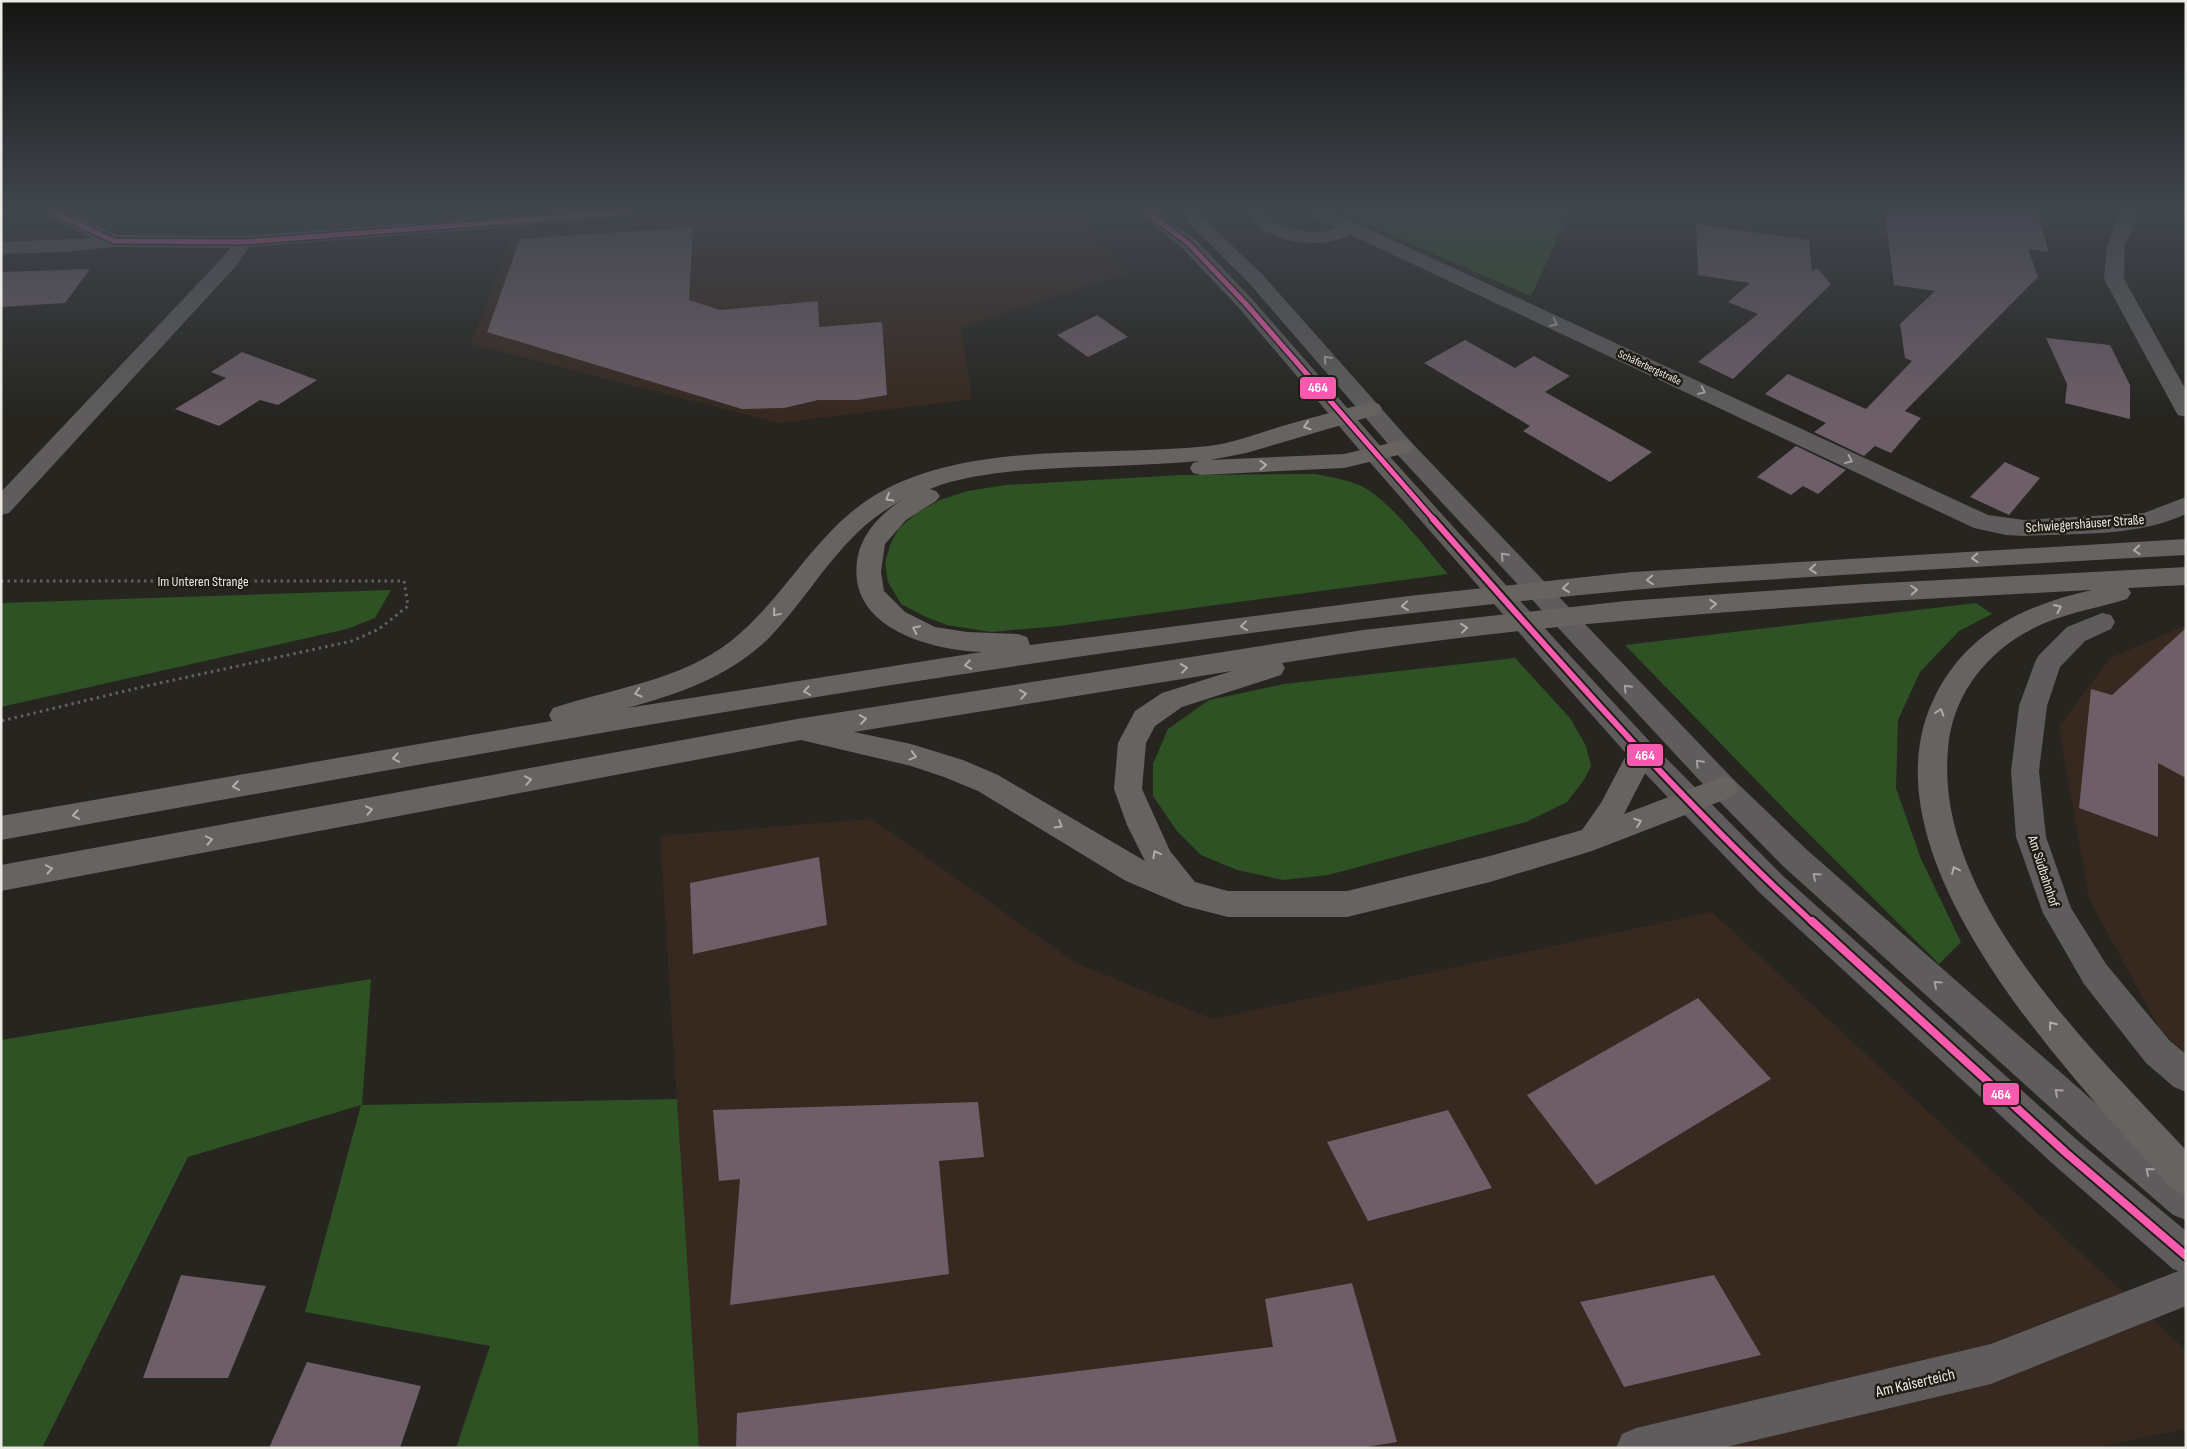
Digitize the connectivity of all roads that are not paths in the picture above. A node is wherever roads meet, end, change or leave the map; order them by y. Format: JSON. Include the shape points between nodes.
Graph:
{"nodes":[{"id":1,"x":213,"y":280,"type":"edge"},
{"id":2,"x":1223,"y":280,"type":"edge"},
{"id":3,"x":1257,"y":280,"type":"edge"},
{"id":4,"x":1462,"y":280,"type":"edge"},
{"id":5,"x":2114,"y":280,"type":"edge"},
{"id":6,"x":1371,"y":409,"type":"junction"},
{"id":7,"x":2186,"y":410,"type":"edge"},
{"id":8,"x":1342,"y":416,"type":"junction"},
{"id":9,"x":1402,"y":447,"type":"junction"},
{"id":10,"x":1375,"y":454,"type":"junction"},
{"id":11,"x":2186,"y":505,"type":"edge"},
{"id":12,"x":1,"y":507,"type":"edge"},
{"id":13,"x":1982,"y":522,"type":"joint"},
{"id":14,"x":2186,"y":547,"type":"edge"},
{"id":15,"x":2186,"y":577,"type":"edge"},
{"id":16,"x":2102,"y":622,"type":"dead end"},
{"id":17,"x":1364,"y":640,"type":"junction"},
{"id":18,"x":1085,"y":646,"type":"junction"},
{"id":19,"x":797,"y":730,"type":"junction"},
{"id":20,"x":444,"y":749,"type":"junction"},
{"id":21,"x":1642,"y":752,"type":"junction"},
{"id":22,"x":1724,"y":788,"type":"junction"},
{"id":23,"x":1691,"y":802,"type":"junction"},
{"id":24,"x":1,"y":828,"type":"edge"},
{"id":25,"x":1592,"y":839,"type":"junction"},
{"id":26,"x":1,"y":878,"type":"edge"},
{"id":27,"x":1185,"y":893,"type":"junction"},
{"id":28,"x":2186,"y":1076,"type":"edge"},
{"id":29,"x":2107,"y":1113,"type":"junction"},
{"id":30,"x":2186,"y":1177,"type":"edge"},
{"id":31,"x":2186,"y":1202,"type":"edge"},
{"id":32,"x":2186,"y":1256,"type":"edge"},
{"id":33,"x":2186,"y":1287,"type":"edge"},
{"id":34,"x":1636,"y":1448,"type":"edge"}],
"edges":[{"from":1,"to":12,"type":"street"},
{"from":2,"to":8,"type":"street"},
{"from":6,"to":3,"type":"street","one_way":true},
{"from":4,"to":13,"type":"street","name":"Schäferbergstraße","one_way":true},
{"from":5,"to":7,"type":"street"},
{"from":6,"to":8,"type":"highway"},
{"from":6,"to":9,"type":"street"},
{"from":8,"to":10,"type":"street"},
{"from":8,"to":20,"type":"highway","one_way":true,"via":[[1212,453],[997,466],[924,481],[864,513],[836,538],[773,616],[740,648],[709,669],[672,684]]},
{"from":9,"to":10,"type":"highway"},
{"from":22,"to":9,"type":"street","one_way":true},
{"from":18,"to":10,"type":"highway","one_way":true,"via":[[971,643],[916,630],[887,612],[870,586],[869,563],[873,544],[887,524],[908,506],[934,492],[972,482],[1000,477],[1344,462]]},
{"from":10,"to":21,"type":"street"},
{"from":11,"to":13,"type":"street","name":"Schwiegershäuser Straße","via":[[2144,521],[2024,528]]},
{"from":14,"to":18,"type":"highway","one_way":true,"via":[[1963,558],[1615,582]]},
{"from":17,"to":15,"type":"highway","one_way":true,"via":[[1626,610],[1865,592]]},
{"from":29,"to":15,"type":"highway","one_way":true,"via":[[1976,914],[1950,860],[1936,810],[1932,742],[1941,707],[1952,685],[1975,657],[2002,634],[2069,603]]},
{"from":16,"to":28,"type":"street","name":"Am Südbahnhof","via":[[2076,634],[2048,662],[2033,706],[2024,771],[2031,837],[2058,913],[2095,974],[2158,1052]]},
{"from":19,"to":17,"type":"highway","one_way":true},
{"from":27,"to":17,"type":"highway","one_way":true,"via":[[1159,860],[1128,789],[1132,743],[1145,719],[1172,700]]},
{"from":18,"to":20,"type":"highway","one_way":true},
{"from":26,"to":19,"type":"highway","one_way":true},
{"from":19,"to":27,"type":"highway","one_way":true,"via":[[911,755],[953,768],[988,783],[1137,872]]},
{"from":20,"to":24,"type":"highway","one_way":true},
{"from":21,"to":23,"type":"street"},
{"from":21,"to":25,"type":"highway"},
{"from":22,"to":23,"type":"highway"},
{"from":29,"to":22,"type":"street","one_way":true,"via":[[1795,858]]},
{"from":25,"to":23,"type":"highway","one_way":true},
{"from":23,"to":32,"type":"street","via":[[1771,884],[2065,1152]]},
{"from":25,"to":27,"type":"highway","via":[[1490,869],[1347,904],[1228,904]]},
{"from":29,"to":30,"type":"highway"},
{"from":31,"to":29,"type":"street","one_way":true},
{"from":33,"to":34,"type":"street","name":"Am Kaiserteich","via":[[1991,1364]]}]}
